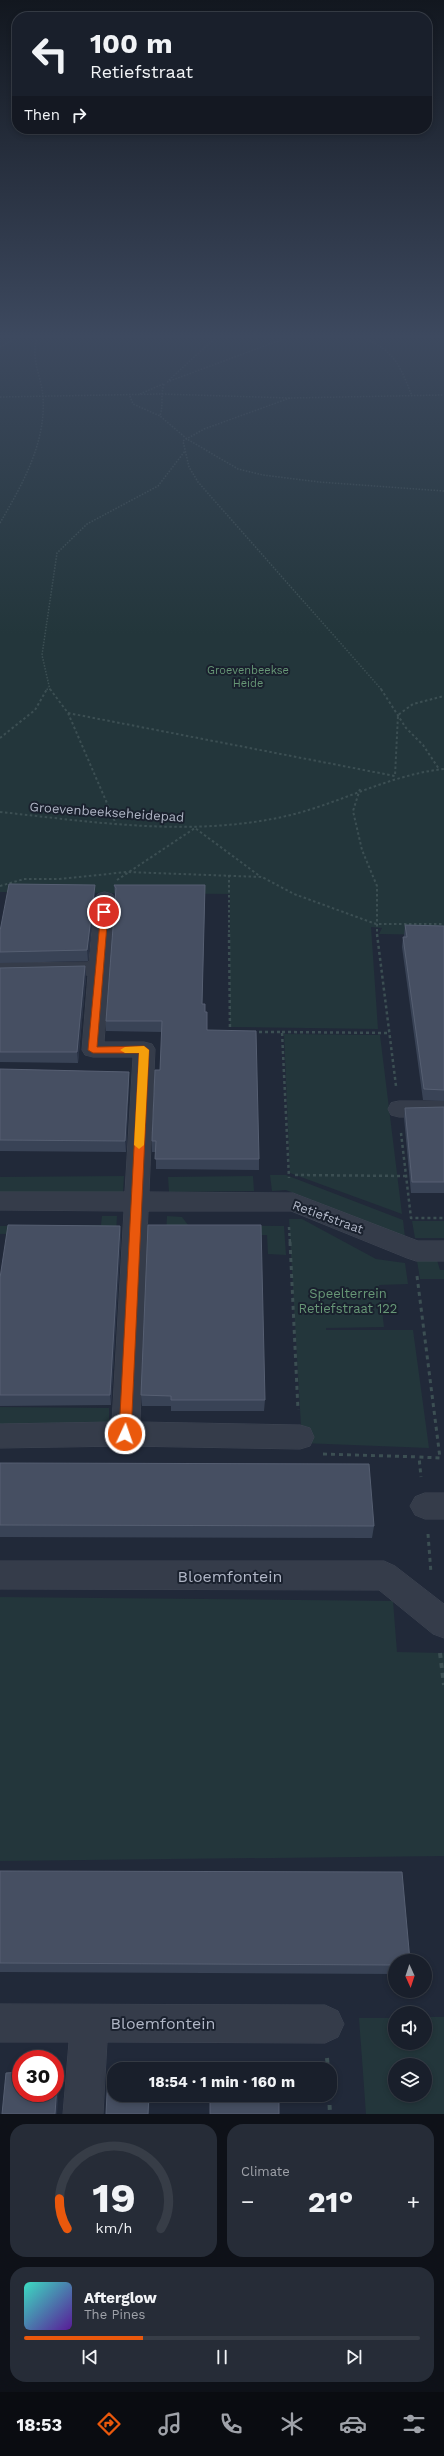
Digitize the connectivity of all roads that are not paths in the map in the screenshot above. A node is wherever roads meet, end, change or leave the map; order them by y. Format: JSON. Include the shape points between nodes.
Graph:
{"nodes":[{"id":1,"x":105,"y":898,"type":"road end"},
{"id":2,"x":99,"y":968,"type":"junction"},
{"id":3,"x":0,"y":970,"type":"edge"},
{"id":4,"x":119,"y":1073,"type":"edge"},
{"id":5,"x":142,"y":1073,"type":"junction"},
{"id":6,"x":398,"y":1109,"type":"road end"},
{"id":7,"x":444,"y":1109,"type":"edge"},
{"id":8,"x":0,"y":1201,"type":"edge"},
{"id":9,"x":136,"y":1202,"type":"junction"},
{"id":10,"x":444,"y":1251,"type":"edge"},
{"id":11,"x":125,"y":1434,"type":"junction"},
{"id":12,"x":0,"y":1436,"type":"edge"},
{"id":13,"x":300,"y":1437,"type":"road end"},
{"id":14,"x":0,"y":1575,"type":"edge"},
{"id":15,"x":440,"y":1620,"type":"edge"},
{"id":16,"x":89,"y":2023,"type":"junction"},
{"id":17,"x":0,"y":2024,"type":"edge"},
{"id":18,"x":326,"y":2024,"type":"dead end"},
{"id":19,"x":83,"y":2114,"type":"edge"}],
"edges":[{"from":1,"to":2,"type":"street"},
{"from":2,"to":3,"type":"street"},
{"from":2,"to":5,"type":"street","via":[[93,1050],[144,1050]]},
{"from":4,"to":5,"type":"street"},
{"from":5,"to":9,"type":"street"},
{"from":6,"to":7,"type":"street"},
{"from":8,"to":9,"type":"street","name":"Retiefstraat"},
{"from":9,"to":10,"type":"street","name":"Retiefstraat","via":[[293,1202],[414,1250]]},
{"from":9,"to":11,"type":"street"},
{"from":11,"to":12,"type":"street"},
{"from":11,"to":13,"type":"street"},
{"from":14,"to":15,"type":"street","name":"Bloemfontein","via":[[384,1576]]},
{"from":16,"to":17,"type":"street","name":"Bloemfontein"},
{"from":16,"to":18,"type":"street","name":"Bloemfontein"},
{"from":16,"to":19,"type":"street"}]}
